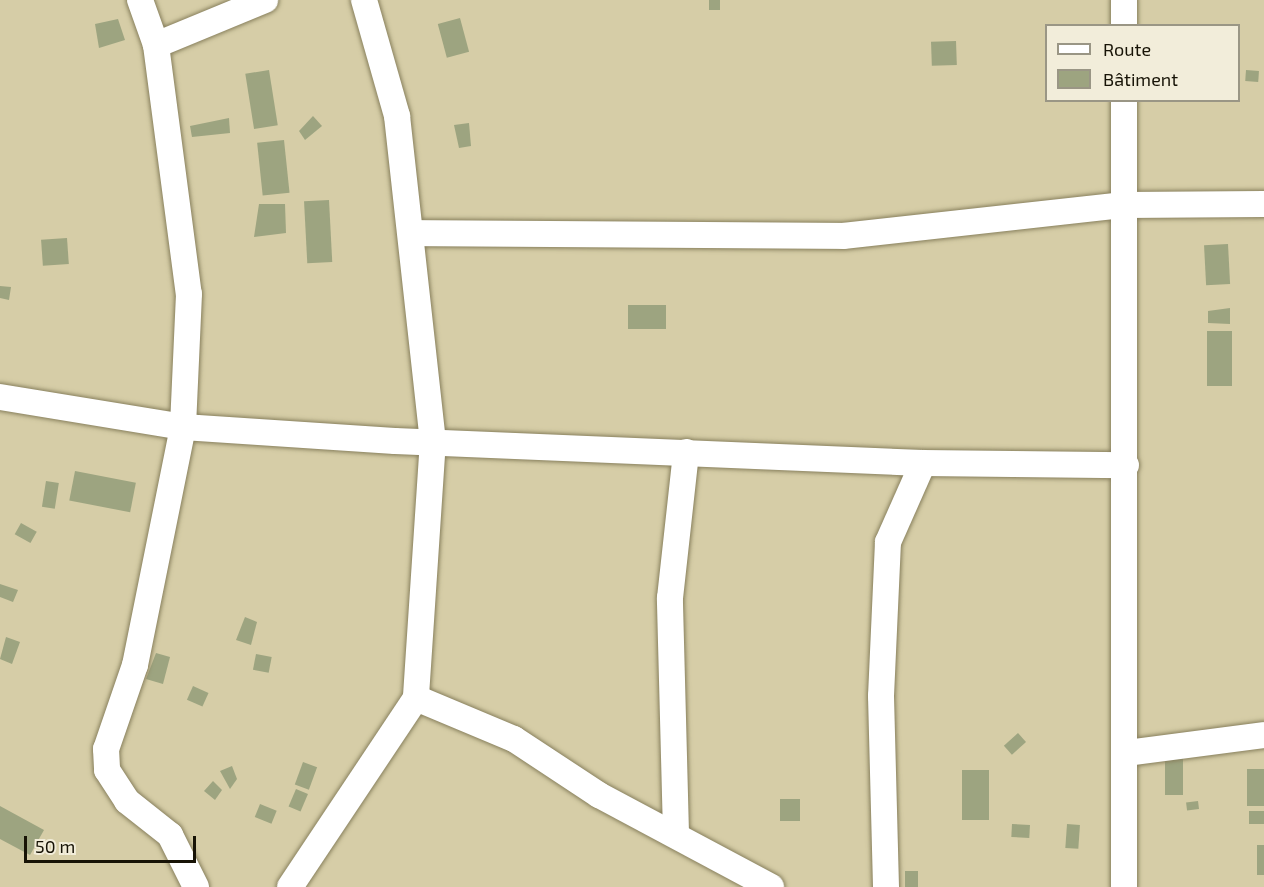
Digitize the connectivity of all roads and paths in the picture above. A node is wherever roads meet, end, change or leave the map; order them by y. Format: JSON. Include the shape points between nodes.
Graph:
{"nodes":[{"id":1,"x":140,"y":0,"type":"edge"},
{"id":2,"x":265,"y":0,"type":"edge"},
{"id":3,"x":364,"y":0,"type":"edge"},
{"id":4,"x":1124,"y":0,"type":"edge"},
{"id":5,"x":1124,"y":24,"type":"edge"},
{"id":6,"x":156,"y":45,"type":"junction"},
{"id":7,"x":1124,"y":102,"type":"edge"},
{"id":8,"x":1264,"y":204,"type":"edge"},
{"id":9,"x":1125,"y":206,"type":"junction"},
{"id":10,"x":411,"y":233,"type":"junction"},
{"id":11,"x":0,"y":397,"type":"edge"},
{"id":12,"x":183,"y":427,"type":"junction"},
{"id":13,"x":434,"y":440,"type":"junction"},
{"id":14,"x":686,"y":452,"type":"junction"},
{"id":15,"x":923,"y":463,"type":"junction"},
{"id":16,"x":1126,"y":465,"type":"junction"},
{"id":17,"x":416,"y":698,"type":"junction"},
{"id":18,"x":1264,"y":735,"type":"edge"},
{"id":19,"x":1127,"y":753,"type":"junction"},
{"id":20,"x":676,"y":833,"type":"junction"},
{"id":21,"x":196,"y":887,"type":"edge"},
{"id":22,"x":290,"y":887,"type":"edge"},
{"id":23,"x":771,"y":887,"type":"edge"},
{"id":24,"x":886,"y":887,"type":"edge"},
{"id":25,"x":1124,"y":887,"type":"edge"}],
"edges":[{"from":1,"to":6,"type":"street"},
{"from":2,"to":6,"type":"street"},
{"from":3,"to":10,"type":"street","via":[[397,116]]},
{"from":4,"to":5,"type":"street"},
{"from":6,"to":12,"type":"street","via":[[189,294]]},
{"from":7,"to":9,"type":"street"},
{"from":8,"to":9,"type":"street"},
{"from":9,"to":10,"type":"street","via":[[843,236]]},
{"from":9,"to":16,"type":"street"},
{"from":10,"to":13,"type":"street"},
{"from":11,"to":12,"type":"street"},
{"from":12,"to":13,"type":"street"},
{"from":12,"to":21,"type":"street","via":[[135,665],[106,749],[107,770],[127,801],[170,835]]},
{"from":13,"to":14,"type":"street"},
{"from":13,"to":17,"type":"street"},
{"from":14,"to":15,"type":"street"},
{"from":14,"to":20,"type":"street","via":[[670,598]]},
{"from":15,"to":16,"type":"street"},
{"from":15,"to":24,"type":"street","via":[[888,542],[881,696]]},
{"from":16,"to":19,"type":"street"},
{"from":17,"to":20,"type":"street","via":[[514,739],[599,795]]},
{"from":17,"to":22,"type":"street"},
{"from":18,"to":19,"type":"street"},
{"from":19,"to":25,"type":"street"},
{"from":20,"to":23,"type":"street"}]}
